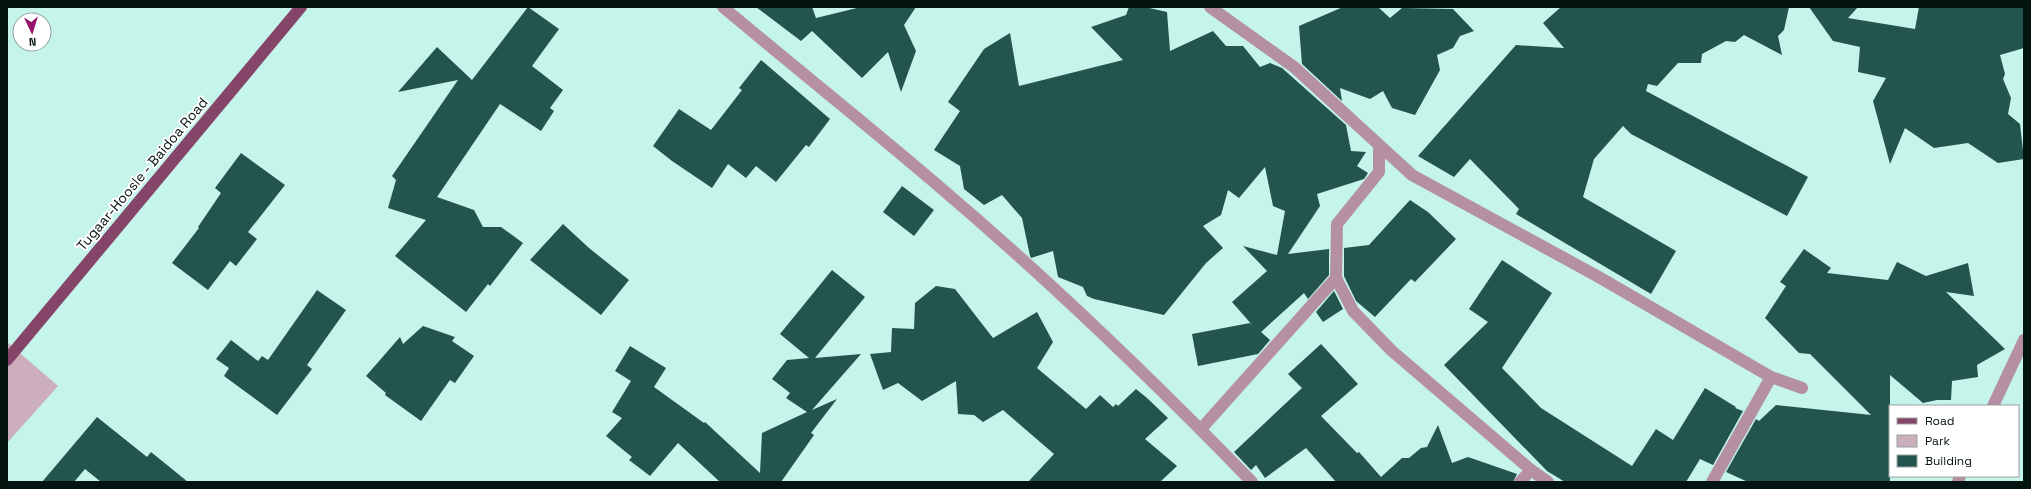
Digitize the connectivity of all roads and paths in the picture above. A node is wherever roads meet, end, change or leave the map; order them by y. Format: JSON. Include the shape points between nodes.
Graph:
{"nodes":[{"id":1,"x":301,"y":7,"type":"edge"},
{"id":2,"x":723,"y":7,"type":"edge"},
{"id":3,"x":1210,"y":7,"type":"edge"},
{"id":4,"x":1379,"y":145,"type":"junction"},
{"id":5,"x":1336,"y":278,"type":"junction"},
{"id":6,"x":2024,"y":340,"type":"edge"},
{"id":7,"x":7,"y":360,"type":"edge"},
{"id":8,"x":1771,"y":377,"type":"junction"},
{"id":9,"x":1802,"y":388,"type":"dead end"},
{"id":10,"x":1993,"y":405,"type":"edge"},
{"id":11,"x":1201,"y":430,"type":"junction"},
{"id":12,"x":1531,"y":470,"type":"junction"},
{"id":13,"x":1252,"y":482,"type":"edge"},
{"id":14,"x":1520,"y":482,"type":"edge"},
{"id":15,"x":1548,"y":482,"type":"edge"},
{"id":16,"x":1712,"y":482,"type":"edge"}],
"edges":[{"from":1,"to":7,"type":"main road","name":"Tugaar-Hoosle - Baidoa Road"},
{"from":2,"to":11,"type":"street","via":[[935,183],[1085,317]]},
{"from":3,"to":4,"type":"street","via":[[1294,67]]},
{"from":4,"to":5,"type":"street","via":[[1379,172],[1336,224]]},
{"from":4,"to":8,"type":"street","via":[[1412,176],[1597,276]]},
{"from":5,"to":11,"type":"street"},
{"from":5,"to":12,"type":"street","via":[[1354,311],[1392,351]]},
{"from":6,"to":10,"type":"street"},
{"from":8,"to":9,"type":"street"},
{"from":8,"to":16,"type":"street"},
{"from":11,"to":13,"type":"street"},
{"from":12,"to":14,"type":"street"},
{"from":12,"to":15,"type":"street"}]}
